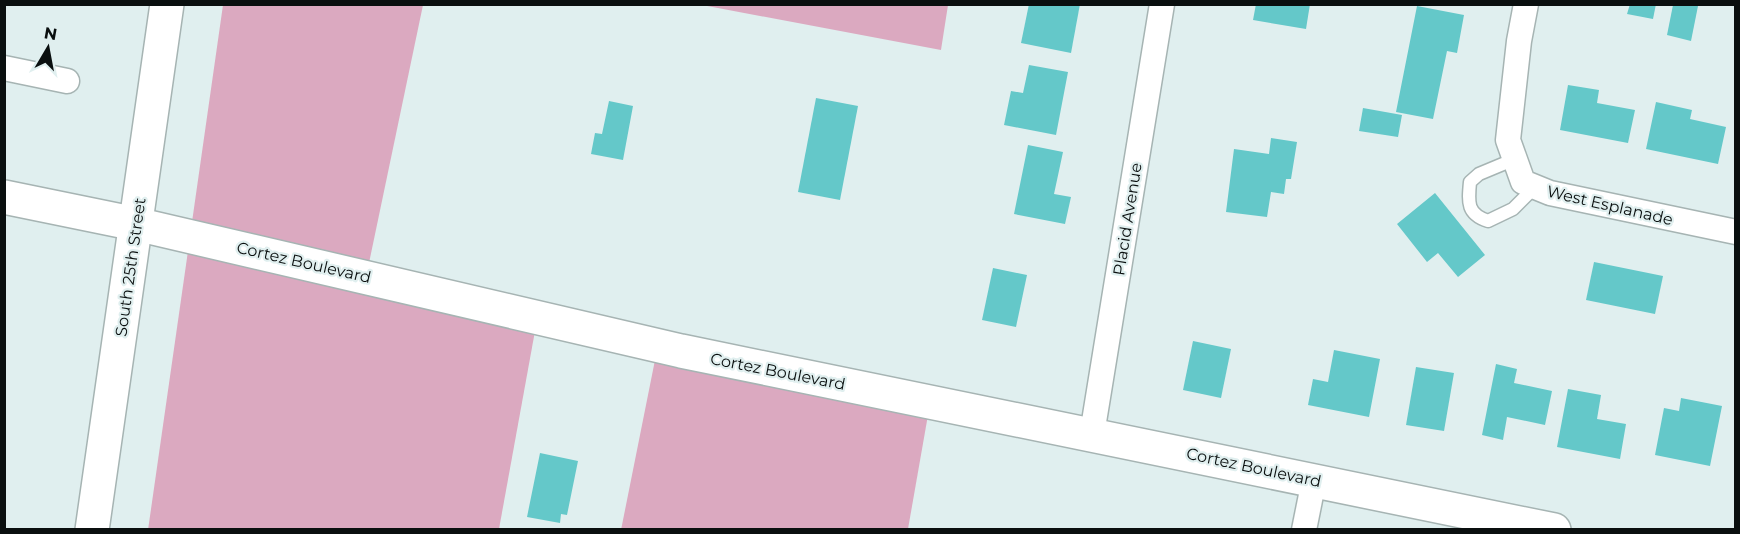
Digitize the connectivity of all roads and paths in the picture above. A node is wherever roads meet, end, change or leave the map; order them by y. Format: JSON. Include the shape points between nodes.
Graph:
{"nodes":[{"id":1,"x":167,"y":4,"type":"edge"},
{"id":2,"x":1162,"y":4,"type":"edge"},
{"id":3,"x":1526,"y":4,"type":"edge"},
{"id":4,"x":4,"y":68,"type":"edge"},
{"id":5,"x":67,"y":81,"type":"dead end"},
{"id":6,"x":1515,"y":159,"type":"junction"},
{"id":7,"x":1535,"y":187,"type":"junction"},
{"id":8,"x":4,"y":197,"type":"edge"},
{"id":9,"x":136,"y":224,"type":"junction"},
{"id":10,"x":1736,"y":232,"type":"edge"},
{"id":11,"x":1092,"y":434,"type":"junction"},
{"id":12,"x":1314,"y":480,"type":"junction"},
{"id":13,"x":92,"y":530,"type":"edge"},
{"id":14,"x":1304,"y":530,"type":"edge"},
{"id":15,"x":1554,"y":530,"type":"edge"}],
"edges":[{"from":1,"to":9,"type":"street","name":"South 25th Street"},
{"from":2,"to":11,"type":"street","name":"Placid Avenue"},
{"from":3,"to":6,"type":"street","name":"West Esplanade","via":[[1508,140]]},
{"from":4,"to":5,"type":"street"},
{"from":6,"to":7,"type":"street","name":"West Esplanade","via":[[1523,182]]},
{"from":6,"to":7,"type":"lane","via":[[1479,174],[1470,182],[1471,210],[1488,221],[1513,209]]},
{"from":7,"to":10,"type":"street","name":"West Esplanade"},
{"from":8,"to":9,"type":"street","name":"Cortez Boulevard"},
{"from":9,"to":11,"type":"street","name":"Cortez Boulevard","via":[[681,351]]},
{"from":9,"to":13,"type":"street","name":"South 25th Street"},
{"from":11,"to":12,"type":"street","name":"Cortez Boulevard"},
{"from":12,"to":14,"type":"street"},
{"from":12,"to":15,"type":"street","name":"Cortez Boulevard"}]}
